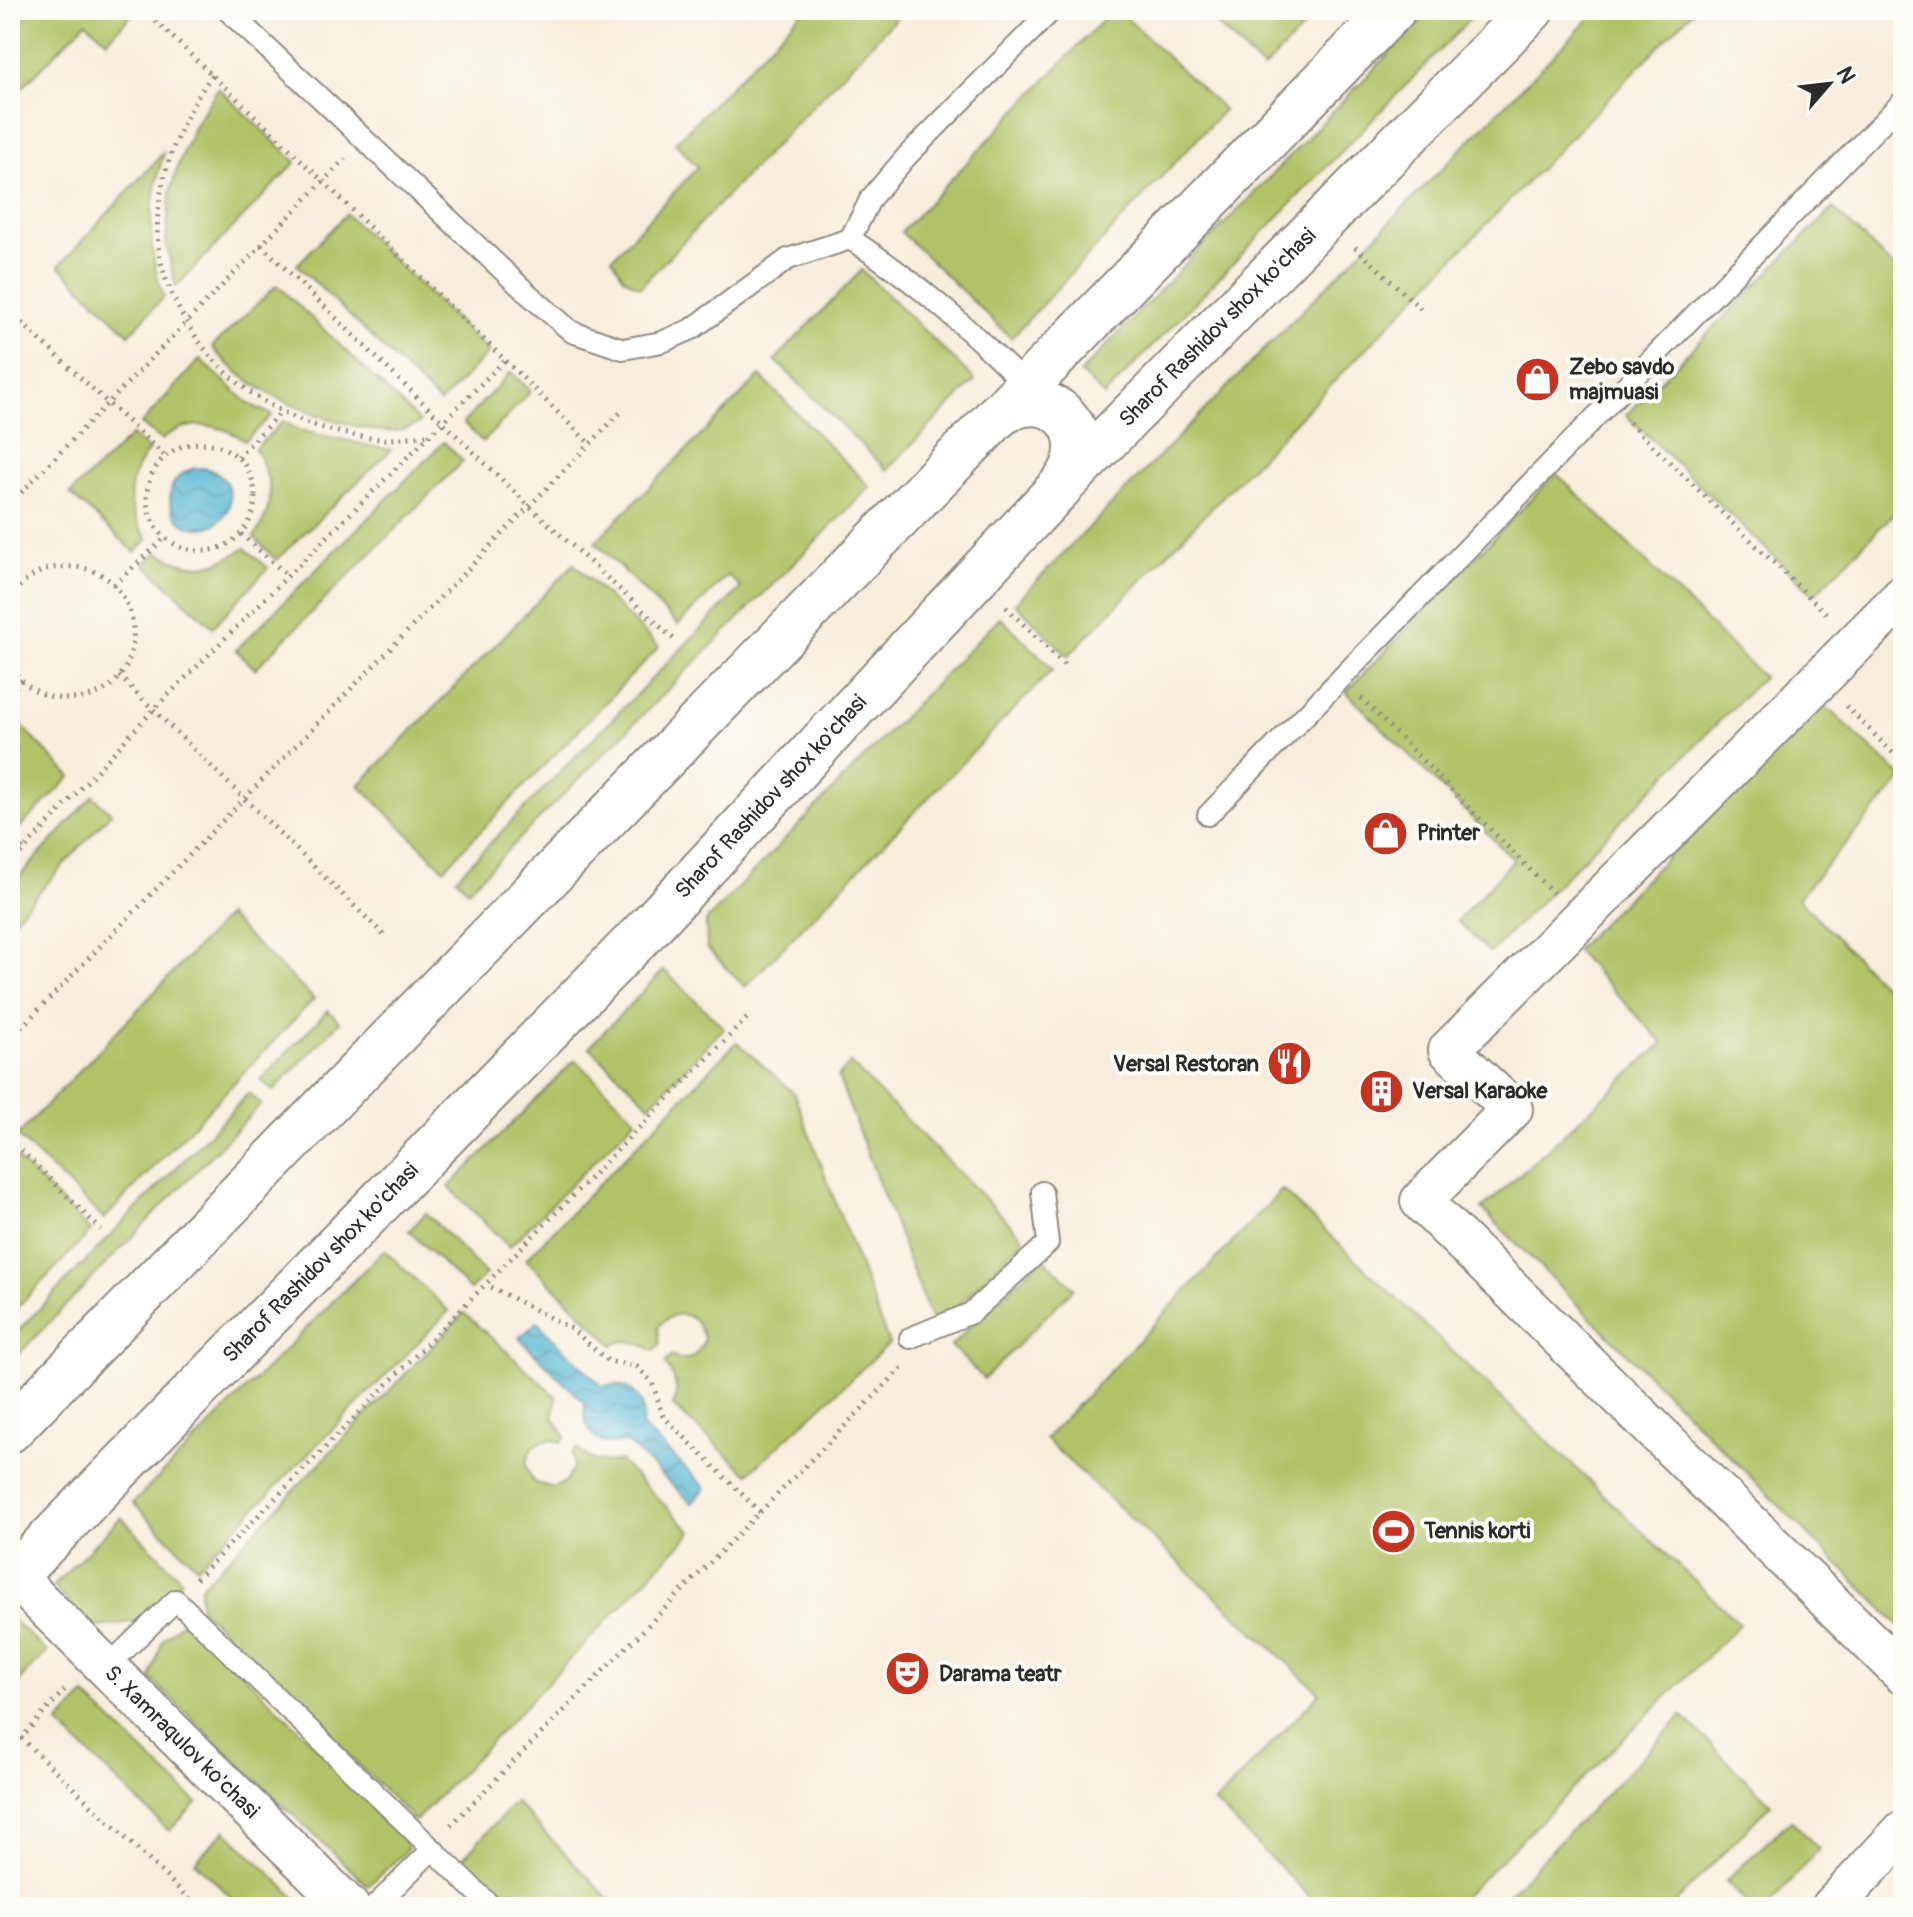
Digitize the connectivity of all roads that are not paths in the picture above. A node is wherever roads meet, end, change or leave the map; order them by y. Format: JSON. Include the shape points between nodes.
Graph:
{"nodes":[{"id":1,"x":227,"y":10,"type":"edge"},
{"id":2,"x":1052,"y":10,"type":"edge"},
{"id":3,"x":1393,"y":10,"type":"edge"},
{"id":4,"x":1531,"y":10,"type":"edge"},
{"id":5,"x":1903,"y":101,"type":"edge"},
{"id":6,"x":850,"y":239,"type":"junction"},
{"id":7,"x":1027,"y":386,"type":"junction"},
{"id":8,"x":996,"y":417,"type":"junction"},
{"id":9,"x":1063,"y":484,"type":"junction"},
{"id":10,"x":1903,"y":596,"type":"edge"},
{"id":11,"x":1208,"y":815,"type":"dead end"},
{"id":12,"x":1042,"y":1192,"type":"dead end"},
{"id":13,"x":910,"y":1338,"type":"dead end"},
{"id":14,"x":10,"y":1430,"type":"edge"},
{"id":15,"x":12,"y":1578,"type":"edge"},
{"id":16,"x":107,"y":1667,"type":"junction"},
{"id":17,"x":1903,"y":1674,"type":"edge"},
{"id":18,"x":1903,"y":1831,"type":"edge"},
{"id":19,"x":431,"y":1848,"type":"junction"},
{"id":20,"x":349,"y":1907,"type":"edge"},
{"id":21,"x":374,"y":1907,"type":"edge"},
{"id":22,"x":492,"y":1907,"type":"edge"},
{"id":23,"x":1832,"y":1907,"type":"edge"}],
"edges":[{"from":1,"to":6,"type":"lane","via":[[572,332],[623,349],[662,342],[692,329],[788,259]]},
{"from":2,"to":6,"type":"lane","via":[[907,156],[871,198]]},
{"from":3,"to":7,"type":"main road"},
{"from":4,"to":9,"type":"main road","name":"Sharof Rashidov shox ko'chasi"},
{"from":5,"to":11,"type":"lane"},
{"from":6,"to":7,"type":"lane","via":[[890,264]]},
{"from":7,"to":8,"type":"main road"},
{"from":8,"to":9,"type":"main road","via":[[1033,402],[1069,421],[1078,447],[1072,473]]},
{"from":8,"to":14,"type":"main road"},
{"from":9,"to":15,"type":"main road","name":"Sharof Rashidov shox ko'chasi","via":[[652,924]]},
{"from":10,"to":17,"type":"street","via":[[1449,1050],[1512,1109],[1421,1201]]},
{"from":12,"to":13,"type":"lane","via":[[1048,1243],[971,1313]]},
{"from":15,"to":16,"type":"street","name":"S. Xamraqulov ko'chasi"},
{"from":16,"to":19,"type":"lane","via":[[176,1600]]},
{"from":16,"to":20,"type":"street","name":"S. Xamraqulov ko'chasi"},
{"from":18,"to":23,"type":"street"},
{"from":19,"to":21,"type":"lane"},
{"from":19,"to":22,"type":"lane"}]}
